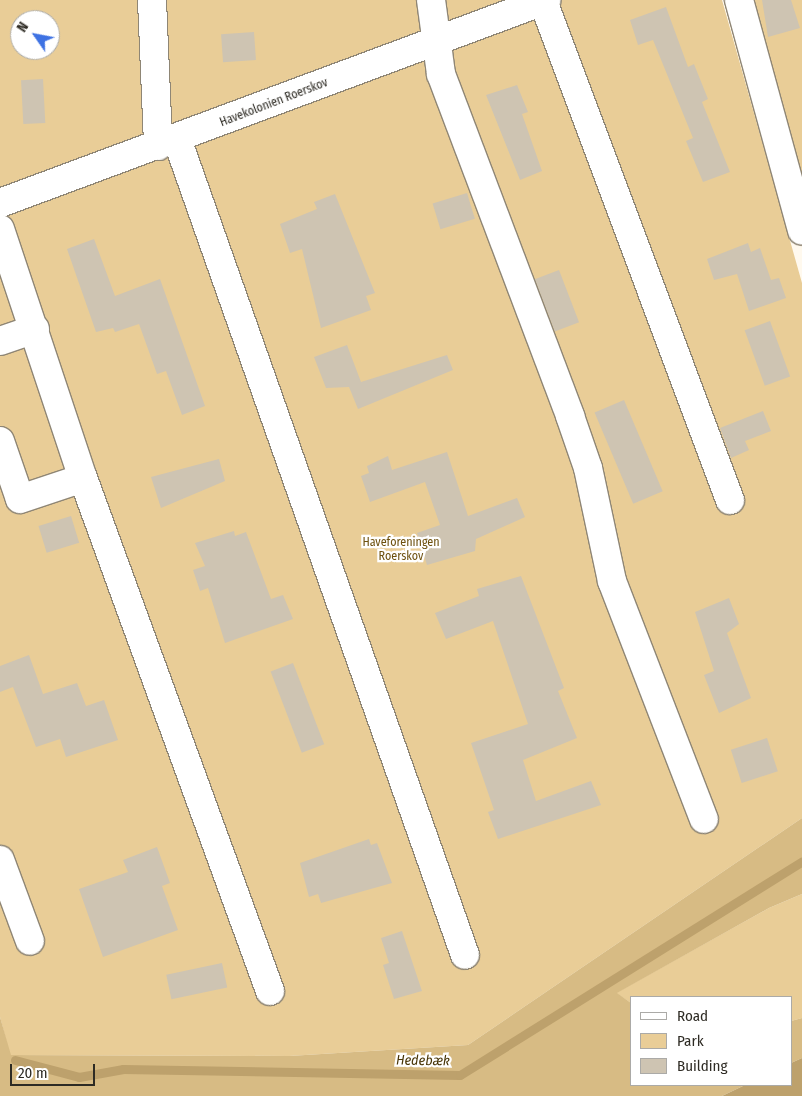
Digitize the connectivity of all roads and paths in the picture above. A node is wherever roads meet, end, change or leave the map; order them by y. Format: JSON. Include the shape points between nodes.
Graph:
{"nodes":[{"id":1,"x":152,"y":0,"type":"edge"},
{"id":2,"x":431,"y":0,"type":"edge"},
{"id":3,"x":739,"y":0,"type":"edge"},
{"id":4,"x":545,"y":1,"type":"edge"},
{"id":5,"x":433,"y":42,"type":"junction"},
{"id":6,"x":168,"y":143,"type":"junction"},
{"id":7,"x":0,"y":203,"type":"edge"},
{"id":8,"x":0,"y":229,"type":"edge"},
{"id":9,"x":802,"y":231,"type":"edge"},
{"id":10,"x":35,"y":329,"type":"junction"},
{"id":11,"x":0,"y":341,"type":"edge"},
{"id":12,"x":0,"y":440,"type":"edge"},
{"id":13,"x":83,"y":478,"type":"junction"},
{"id":14,"x":730,"y":500,"type":"dead end"},
{"id":15,"x":704,"y":819,"type":"dead end"},
{"id":16,"x":0,"y":860,"type":"edge"},
{"id":17,"x":30,"y":942,"type":"dead end"},
{"id":18,"x":465,"y":955,"type":"dead end"},
{"id":19,"x":270,"y":990,"type":"dead end"}],
"edges":[{"from":1,"to":6,"type":"lane"},
{"from":2,"to":5,"type":"lane"},
{"from":3,"to":9,"type":"lane"},
{"from":4,"to":5,"type":"lane","name":"Havekolonien Roerskov"},
{"from":4,"to":14,"type":"lane"},
{"from":5,"to":6,"type":"lane","name":"Havekolonien Roerskov"},
{"from":5,"to":15,"type":"lane","via":[[441,74],[588,468],[612,581]]},
{"from":6,"to":7,"type":"lane","name":"Havekolonien Roerskov"},
{"from":6,"to":18,"type":"lane"},
{"from":8,"to":10,"type":"lane"},
{"from":10,"to":11,"type":"lane"},
{"from":10,"to":13,"type":"lane"},
{"from":12,"to":13,"type":"lane","via":[[20,499]]},
{"from":13,"to":19,"type":"lane"},
{"from":16,"to":17,"type":"lane"}]}
